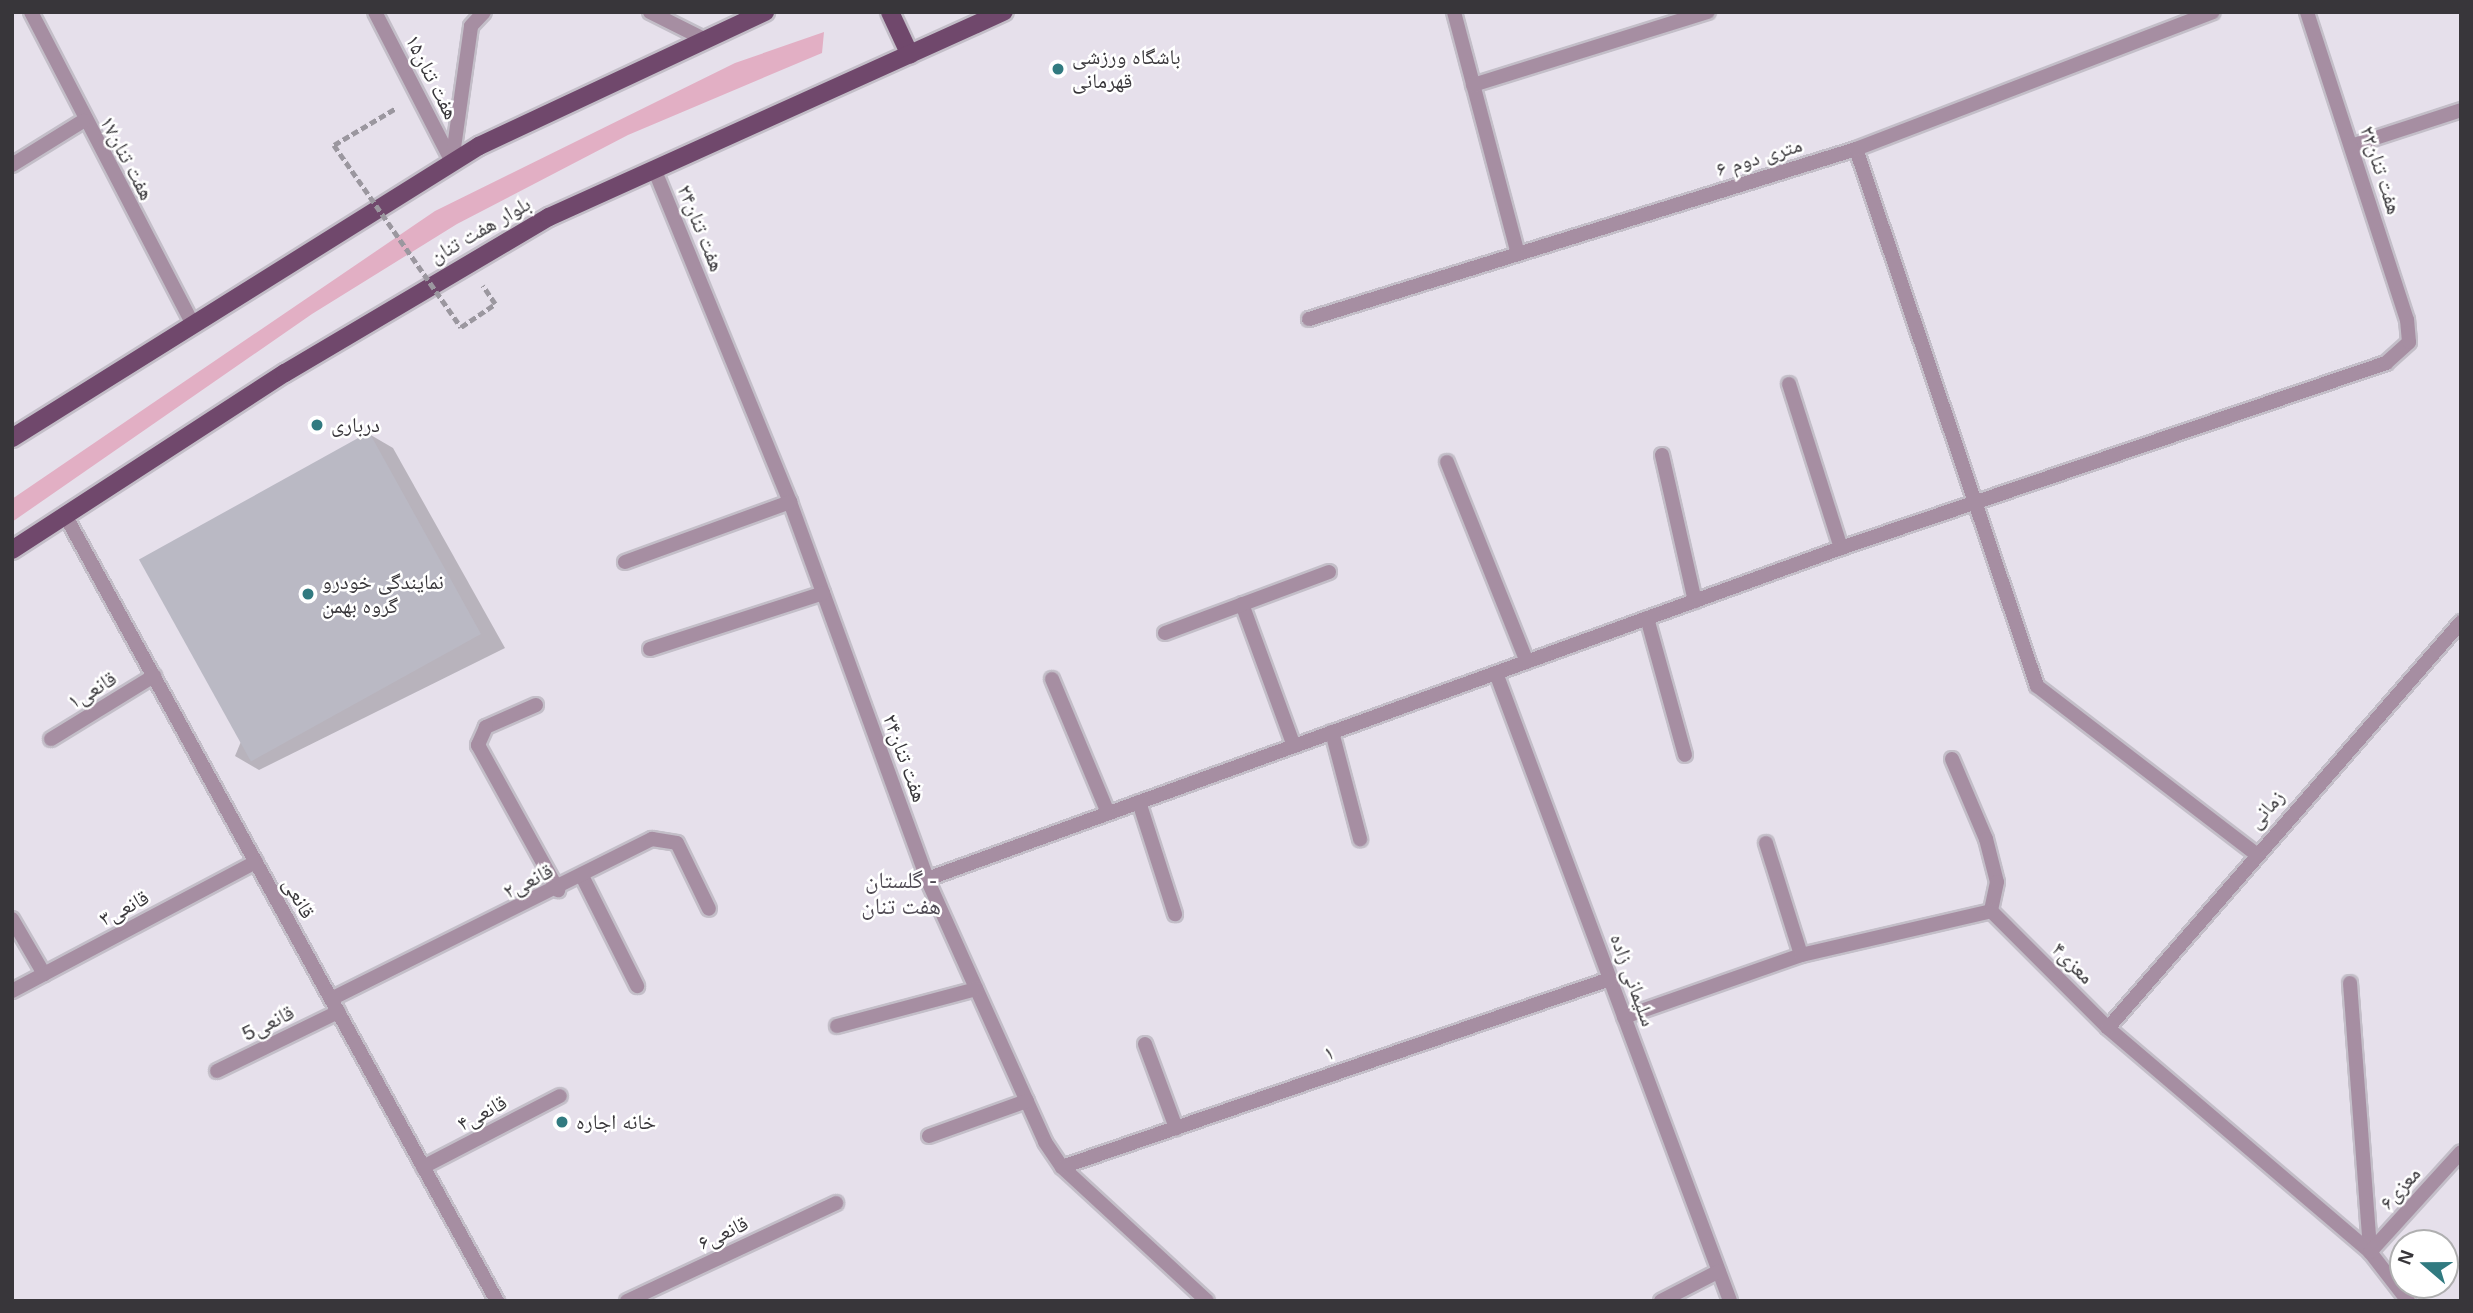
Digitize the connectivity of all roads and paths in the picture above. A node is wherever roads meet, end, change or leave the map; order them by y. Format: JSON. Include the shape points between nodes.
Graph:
{"nodes":[{"id":1,"x":31,"y":12,"type":"edge"},
{"id":2,"x":375,"y":12,"type":"edge"},
{"id":3,"x":484,"y":12,"type":"edge"},
{"id":4,"x":650,"y":12,"type":"edge"},
{"id":5,"x":765,"y":12,"type":"edge"},
{"id":6,"x":890,"y":12,"type":"edge"},
{"id":7,"x":1004,"y":12,"type":"edge"},
{"id":8,"x":1454,"y":12,"type":"edge"},
{"id":9,"x":1708,"y":12,"type":"edge"},
{"id":10,"x":2213,"y":12,"type":"edge"},
{"id":11,"x":2307,"y":12,"type":"edge"},
{"id":12,"x":706,"y":40,"type":"junction"},
{"id":13,"x":911,"y":55,"type":"junction"},
{"id":14,"x":1473,"y":85,"type":"junction"},
{"id":15,"x":2461,"y":110,"type":"edge"},
{"id":16,"x":83,"y":121,"type":"junction"},
{"id":17,"x":368,"y":126,"type":"dead end"},
{"id":18,"x":2351,"y":146,"type":"junction"},
{"id":19,"x":1856,"y":149,"type":"junction"},
{"id":20,"x":452,"y":162,"type":"junction"},
{"id":21,"x":12,"y":165,"type":"edge"},
{"id":22,"x":655,"y":172,"type":"junction"},
{"id":23,"x":1518,"y":254,"type":"junction"},
{"id":24,"x":495,"y":304,"type":"dead end"},
{"id":25,"x":1309,"y":319,"type":"dead end"},
{"id":26,"x":191,"y":321,"type":"junction"},
{"id":27,"x":1788,"y":384,"type":"dead end"},
{"id":28,"x":12,"y":438,"type":"edge"},
{"id":29,"x":1662,"y":455,"type":"dead end"},
{"id":30,"x":1447,"y":462,"type":"dead end"},
{"id":31,"x":790,"y":502,"type":"junction"},
{"id":32,"x":1975,"y":507,"type":"junction"},
{"id":33,"x":65,"y":515,"type":"junction"},
{"id":34,"x":1841,"y":548,"type":"junction"},
{"id":35,"x":12,"y":550,"type":"edge"},
{"id":36,"x":625,"y":562,"type":"dead end"},
{"id":37,"x":1329,"y":572,"type":"dead end"},
{"id":38,"x":823,"y":593,"type":"junction"},
{"id":39,"x":1695,"y":601,"type":"junction"},
{"id":40,"x":1242,"y":604,"type":"junction"},
{"id":41,"x":1647,"y":618,"type":"junction"},
{"id":42,"x":2461,"y":622,"type":"edge"},
{"id":43,"x":1165,"y":633,"type":"dead end"},
{"id":44,"x":650,"y":649,"type":"dead end"},
{"id":45,"x":1527,"y":662,"type":"junction"},
{"id":46,"x":1496,"y":673,"type":"junction"},
{"id":47,"x":154,"y":676,"type":"junction"},
{"id":48,"x":1052,"y":679,"type":"dead end"},
{"id":49,"x":537,"y":705,"type":"dead end"},
{"id":50,"x":1332,"y":732,"type":"junction"},
{"id":51,"x":51,"y":739,"type":"dead end"},
{"id":52,"x":1294,"y":747,"type":"junction"},
{"id":53,"x":1685,"y":755,"type":"dead end"},
{"id":54,"x":1952,"y":759,"type":"dead end"},
{"id":55,"x":1139,"y":802,"type":"junction"},
{"id":56,"x":1108,"y":813,"type":"junction"},
{"id":57,"x":1360,"y":839,"type":"dead end"},
{"id":58,"x":1766,"y":843,"type":"dead end"},
{"id":59,"x":2255,"y":853,"type":"junction"},
{"id":60,"x":256,"y":862,"type":"junction"},
{"id":61,"x":583,"y":878,"type":"junction"},
{"id":62,"x":926,"y":879,"type":"junction"},
{"id":63,"x":558,"y":890,"type":"junction"},
{"id":64,"x":709,"y":909,"type":"dead end"},
{"id":65,"x":1991,"y":911,"type":"junction"},
{"id":66,"x":1175,"y":914,"type":"dead end"},
{"id":67,"x":12,"y":919,"type":"edge"},
{"id":68,"x":1801,"y":955,"type":"junction"},
{"id":69,"x":44,"y":974,"type":"junction"},
{"id":70,"x":1610,"y":979,"type":"junction"},
{"id":71,"x":2350,"y":983,"type":"dead end"},
{"id":72,"x":637,"y":986,"type":"dead end"},
{"id":73,"x":976,"y":989,"type":"junction"},
{"id":74,"x":12,"y":991,"type":"edge"},
{"id":75,"x":334,"y":1006,"type":"junction"},
{"id":76,"x":1624,"y":1017,"type":"junction"},
{"id":77,"x":837,"y":1026,"type":"dead end"},
{"id":78,"x":2108,"y":1028,"type":"junction"},
{"id":79,"x":1145,"y":1044,"type":"dead end"},
{"id":80,"x":217,"y":1071,"type":"dead end"},
{"id":81,"x":560,"y":1096,"type":"dead end"},
{"id":82,"x":1027,"y":1101,"type":"junction"},
{"id":83,"x":1176,"y":1128,"type":"junction"},
{"id":84,"x":929,"y":1136,"type":"dead end"},
{"id":85,"x":2461,"y":1152,"type":"edge"},
{"id":86,"x":423,"y":1167,"type":"junction"},
{"id":87,"x":1062,"y":1167,"type":"junction"},
{"id":88,"x":836,"y":1203,"type":"dead end"},
{"id":89,"x":2370,"y":1252,"type":"junction"},
{"id":90,"x":1719,"y":1271,"type":"junction"},
{"id":91,"x":496,"y":1301,"type":"edge"},
{"id":92,"x":628,"y":1301,"type":"edge"},
{"id":93,"x":1207,"y":1301,"type":"edge"},
{"id":94,"x":1661,"y":1301,"type":"edge"},
{"id":95,"x":1730,"y":1301,"type":"edge"},
{"id":96,"x":2408,"y":1301,"type":"edge"}],
"edges":[{"from":1,"to":16,"type":"street","name":"هفت تنان۱۷"},
{"from":2,"to":20,"type":"street","name":"هفت تنان۱۵"},
{"from":3,"to":20,"type":"street","via":[[471,26]]},
{"from":4,"to":12,"type":"street"},
{"from":5,"to":12,"type":"main road"},
{"from":6,"to":13,"type":"main road"},
{"from":7,"to":13,"type":"main road","name":"بلوار هفت تنان"},
{"from":8,"to":14,"type":"street"},
{"from":9,"to":14,"type":"street"},
{"from":10,"to":19,"type":"street","name":"۶ متری دوم"},
{"from":11,"to":18,"type":"street","name":"۲۲هفت تنان"},
{"from":12,"to":20,"type":"main road"},
{"from":13,"to":22,"type":"main road","name":"بلوار هفت تنان"},
{"from":14,"to":23,"type":"street"},
{"from":15,"to":18,"type":"street"},
{"from":16,"to":21,"type":"street"},
{"from":16,"to":26,"type":"street","name":"هفت تنان۱۷"},
{"from":17,"to":24,"type":"path","bridge":true,"via":[[334,145],[461,327]]},
{"from":18,"to":32,"type":"street","name":"۲۲هفت تنان","via":[[2409,342],[2386,363]]},
{"from":19,"to":23,"type":"street","name":"۶ متری دوم"},
{"from":19,"to":32,"type":"street"},
{"from":20,"to":26,"type":"main road"},
{"from":22,"to":31,"type":"street","name":"هفت تنان۲۴"},
{"from":22,"to":33,"type":"main road","name":"بلوار هفت تنان","via":[[549,217],[456,270]]},
{"from":23,"to":25,"type":"street","name":"۶ متری دوم"},
{"from":26,"to":28,"type":"main road"},
{"from":27,"to":34,"type":"street"},
{"from":29,"to":39,"type":"street"},
{"from":30,"to":45,"type":"street"},
{"from":31,"to":36,"type":"street"},
{"from":31,"to":38,"type":"street","name":"هفت تنان۲۴"},
{"from":32,"to":34,"type":"street"},
{"from":32,"to":59,"type":"street","via":[[2037,687]]},
{"from":33,"to":35,"type":"main road","name":"بلوار هفت تنان"},
{"from":33,"to":47,"type":"street","name":"قانعی"},
{"from":34,"to":39,"type":"street"},
{"from":37,"to":40,"type":"street"},
{"from":38,"to":44,"type":"street"},
{"from":38,"to":62,"type":"street","name":"هفت تنان۲۴"},
{"from":39,"to":41,"type":"street"},
{"from":40,"to":43,"type":"street"},
{"from":40,"to":52,"type":"street"},
{"from":41,"to":45,"type":"street"},
{"from":41,"to":53,"type":"street"},
{"from":42,"to":59,"type":"street","name":"زمانی"},
{"from":45,"to":46,"type":"street"},
{"from":46,"to":50,"type":"street"},
{"from":46,"to":70,"type":"street","name":"سلیمانی زاده"},
{"from":47,"to":51,"type":"street","name":"۱قانعی"},
{"from":47,"to":60,"type":"street","name":"قانعی"},
{"from":48,"to":56,"type":"street"},
{"from":49,"to":63,"type":"street","via":[[486,727],[478,745]]},
{"from":50,"to":52,"type":"street"},
{"from":50,"to":57,"type":"street"},
{"from":52,"to":55,"type":"street"},
{"from":54,"to":65,"type":"street","via":[[1986,839],[1997,882]]},
{"from":55,"to":56,"type":"street"},
{"from":55,"to":66,"type":"street"},
{"from":56,"to":62,"type":"street"},
{"from":58,"to":68,"type":"street"},
{"from":59,"to":78,"type":"street","name":"زمانی"},
{"from":60,"to":69,"type":"street","name":"۳قانعی"},
{"from":60,"to":75,"type":"street","name":"قانعی"},
{"from":61,"to":63,"type":"street","name":"۲قانعی"},
{"from":61,"to":64,"type":"street","name":"۲قانعی","via":[[652,839],[666,839],[677,843]]},
{"from":61,"to":72,"type":"street"},
{"from":62,"to":73,"type":"street","name":"هفت تنان۲۴"},
{"from":63,"to":75,"type":"street","name":"۲قانعی"},
{"from":65,"to":68,"type":"street"},
{"from":65,"to":78,"type":"street","name":"۴معزی"},
{"from":67,"to":69,"type":"street"},
{"from":68,"to":76,"type":"street"},
{"from":69,"to":74,"type":"street","name":"۳قانعی"},
{"from":70,"to":76,"type":"street","name":"سلیمانی زاده"},
{"from":70,"to":83,"type":"street","name":"۱"},
{"from":71,"to":89,"type":"street"},
{"from":73,"to":77,"type":"street"},
{"from":73,"to":82,"type":"street","name":"هفت تنان۲۴"},
{"from":75,"to":80,"type":"street","name":"5قانعی"},
{"from":75,"to":86,"type":"street","name":"قانعی"},
{"from":76,"to":90,"type":"street","name":"سلیمانی زاده"},
{"from":78,"to":89,"type":"street","name":"۴معزی"},
{"from":79,"to":83,"type":"street"},
{"from":81,"to":86,"type":"street","name":"۴قانعی"},
{"from":82,"to":84,"type":"street"},
{"from":82,"to":87,"type":"street","name":"هفت تنان۲۴"},
{"from":83,"to":87,"type":"street","name":"۱"},
{"from":85,"to":89,"type":"street","name":"۶معزی"},
{"from":86,"to":91,"type":"street","name":"قانعی"},
{"from":87,"to":93,"type":"street","name":"هفت تنان۲۴"},
{"from":88,"to":92,"type":"street","name":"۶قانعی"},
{"from":89,"to":96,"type":"street","name":"۴معزی"},
{"from":90,"to":94,"type":"street"},
{"from":90,"to":95,"type":"street","name":"سلیمانی زاده"}]}
